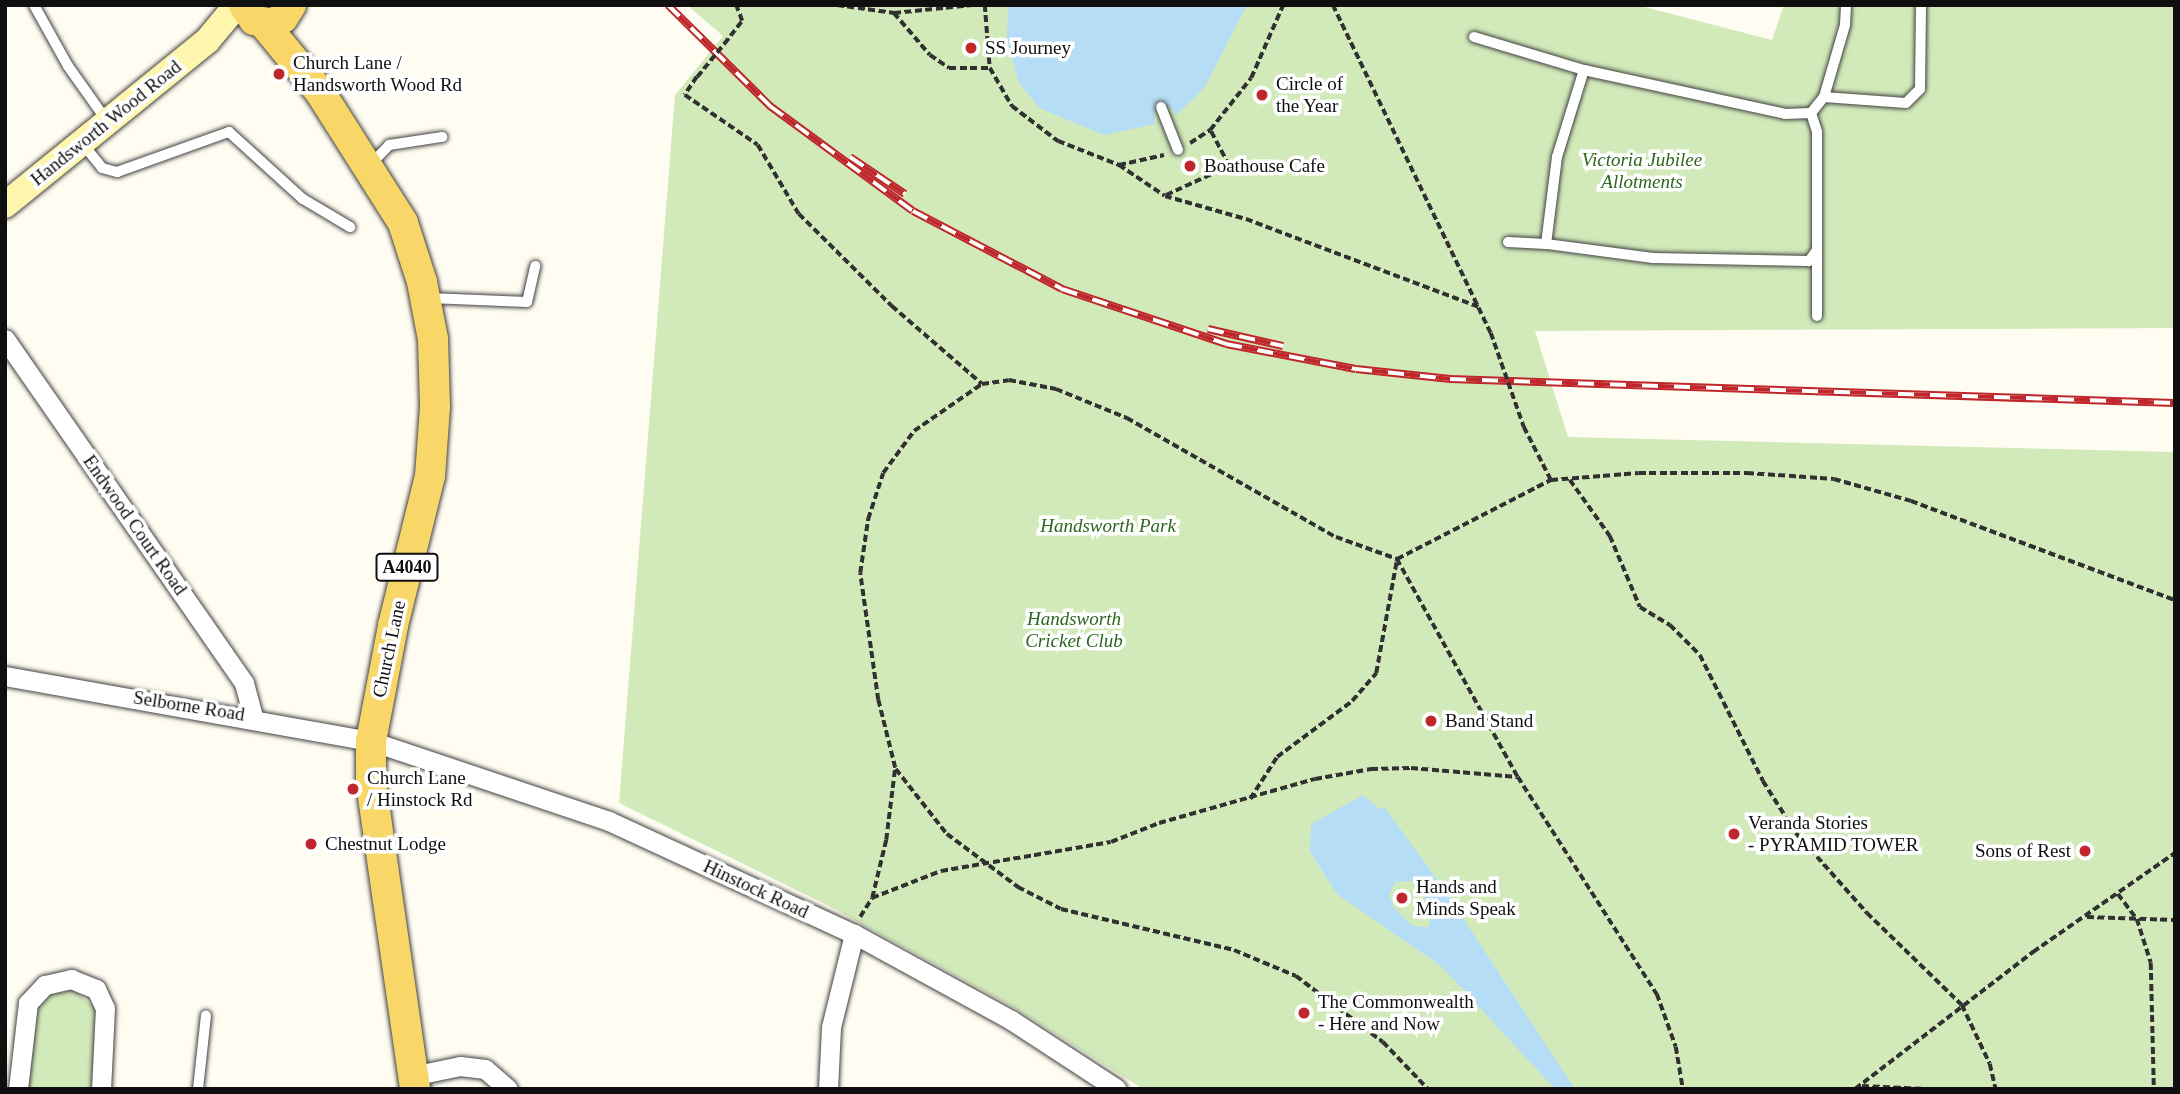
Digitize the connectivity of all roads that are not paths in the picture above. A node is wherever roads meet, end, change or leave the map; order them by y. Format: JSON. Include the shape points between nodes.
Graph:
{"nodes":[{"id":1,"x":34,"y":5,"type":"edge"},
{"id":2,"x":1846,"y":5,"type":"edge"},
{"id":3,"x":1921,"y":5,"type":"edge"},
{"id":4,"x":264,"y":12,"type":"edge"},
{"id":5,"x":1474,"y":37,"type":"dead end"},
{"id":6,"x":1584,"y":70,"type":"junction"},
{"id":7,"x":1824,"y":97,"type":"junction"},
{"id":8,"x":1161,"y":107,"type":"dead end"},
{"id":9,"x":1811,"y":113,"type":"junction"},
{"id":10,"x":107,"y":122,"type":"junction"},
{"id":11,"x":442,"y":137,"type":"dead end"},
{"id":12,"x":82,"y":142,"type":"junction"},
{"id":13,"x":1178,"y":150,"type":"road end"},
{"id":14,"x":369,"y":165,"type":"junction"},
{"id":15,"x":5,"y":205,"type":"edge"},
{"id":16,"x":350,"y":227,"type":"dead end"},
{"id":17,"x":1508,"y":242,"type":"dead end"},
{"id":18,"x":1546,"y":244,"type":"junction"},
{"id":19,"x":1817,"y":250,"type":"junction"},
{"id":20,"x":535,"y":266,"type":"dead end"},
{"id":21,"x":425,"y":298,"type":"junction"},
{"id":22,"x":1817,"y":316,"type":"dead end"},
{"id":23,"x":5,"y":339,"type":"edge"},
{"id":24,"x":5,"y":676,"type":"edge"},
{"id":25,"x":253,"y":717,"type":"junction"},
{"id":26,"x":371,"y":741,"type":"junction"},
{"id":27,"x":854,"y":934,"type":"junction"},
{"id":28,"x":206,"y":1015,"type":"dead end"},
{"id":29,"x":414,"y":1082,"type":"edge"},
{"id":30,"x":18,"y":1089,"type":"edge"},
{"id":31,"x":101,"y":1089,"type":"edge"},
{"id":32,"x":198,"y":1089,"type":"edge"},
{"id":33,"x":508,"y":1089,"type":"edge"},
{"id":34,"x":828,"y":1089,"type":"edge"},
{"id":35,"x":1117,"y":1089,"type":"edge"}],
"edges":[{"from":1,"to":10,"type":"lane"},
{"from":2,"to":7,"type":"lane","via":[[1846,25]]},
{"from":3,"to":7,"type":"lane","via":[[1920,89],[1906,103]]},
{"from":4,"to":10,"type":"main road","name":"Handsworth Wood Road","via":[[207,41]]},
{"from":4,"to":14,"type":"main road","name":"Church Lane","number":"A4040"},
{"from":5,"to":6,"type":"lane"},
{"from":6,"to":9,"type":"lane","via":[[1785,114]]},
{"from":6,"to":18,"type":"lane","via":[[1557,157]]},
{"from":7,"to":9,"type":"lane"},
{"from":8,"to":13,"type":"lane"},
{"from":9,"to":19,"type":"lane","via":[[1817,132]]},
{"from":10,"to":12,"type":"main road","name":"Handsworth Wood Road"},
{"from":11,"to":14,"type":"lane","via":[[389,145]]},
{"from":12,"to":15,"type":"main road","name":"Handsworth Wood Road"},
{"from":12,"to":16,"type":"lane","via":[[102,168],[117,172],[229,132],[303,199]]},
{"from":14,"to":21,"type":"main road","name":"Church Lane","number":"A4040","via":[[402,223]]},
{"from":17,"to":18,"type":"lane"},
{"from":18,"to":19,"type":"lane","via":[[1667,259],[1809,261]]},
{"from":19,"to":22,"type":"lane"},
{"from":20,"to":21,"type":"lane","via":[[527,302]]},
{"from":21,"to":26,"type":"main road","name":"Church Lane","number":"A4040","via":[[433,339],[434,448]]},
{"from":23,"to":25,"type":"street","name":"Endwood Court Road","via":[[244,683]]},
{"from":24,"to":25,"type":"street","name":"Selborne Road"},
{"from":25,"to":26,"type":"street","name":"Selborne Road"},
{"from":26,"to":27,"type":"street","name":"Hinstock Road","via":[[609,821]]},
{"from":26,"to":29,"type":"main road","name":"Church Lane","number":"A4040","via":[[371,783]]},
{"from":27,"to":34,"type":"street","via":[[831,1027]]},
{"from":27,"to":35,"type":"street","name":"Hinstock Road","via":[[1011,1020]]},
{"from":28,"to":32,"type":"lane"},
{"from":29,"to":33,"type":"street","via":[[460,1066],[485,1069]]},
{"from":30,"to":31,"type":"street","via":[[28,1003],[45,985],[71,979],[96,989],[105,1008]]}]}
